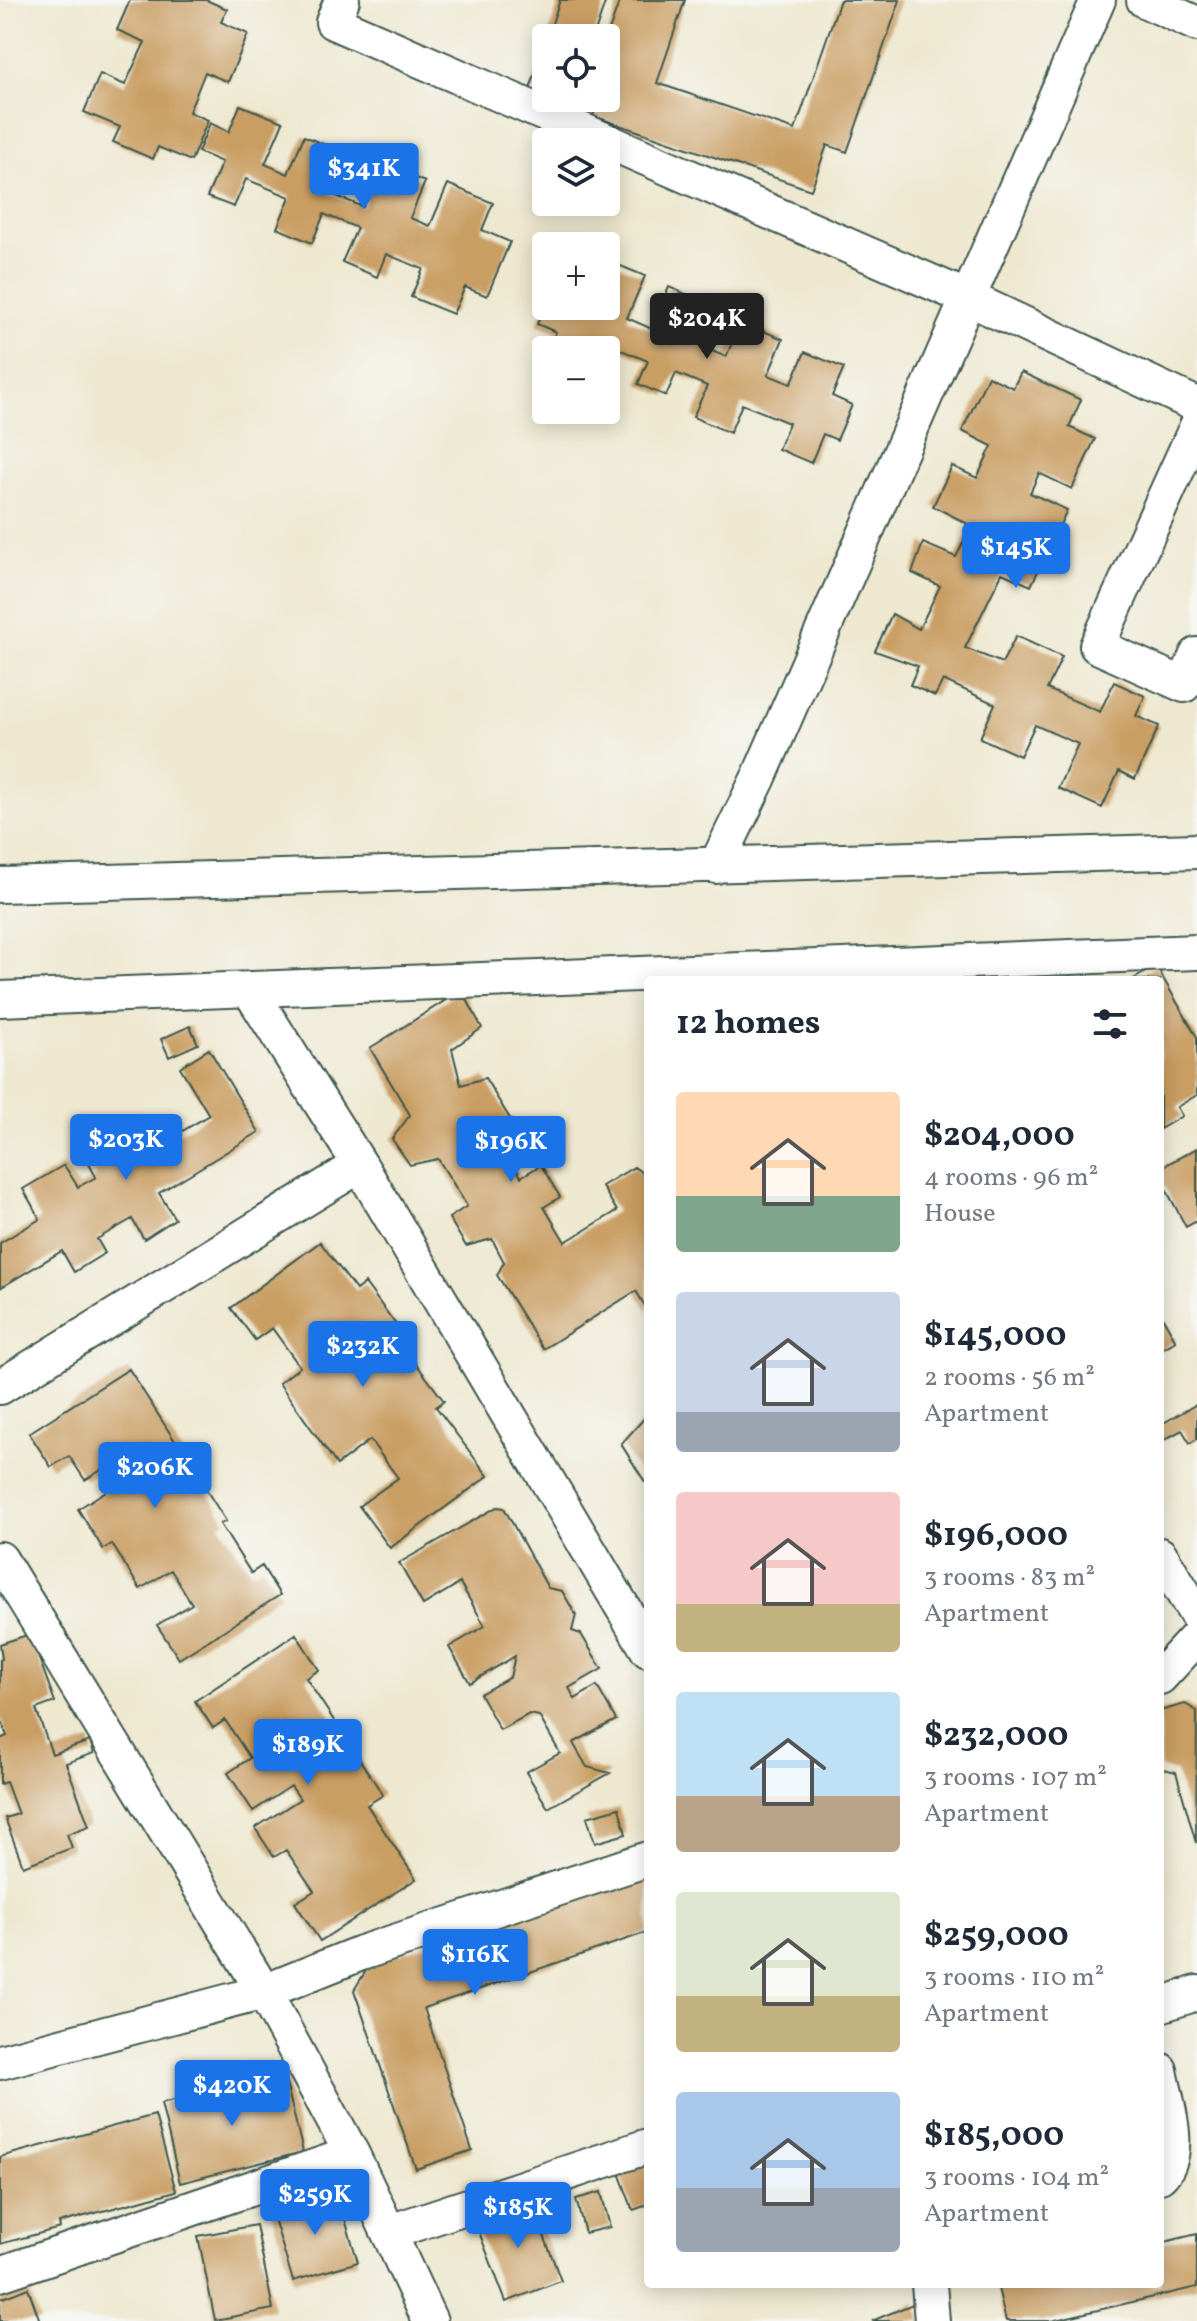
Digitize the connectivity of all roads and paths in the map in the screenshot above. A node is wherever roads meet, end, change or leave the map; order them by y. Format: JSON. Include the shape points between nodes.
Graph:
{"nodes":[{"id":1,"x":342,"y":0,"type":"edge"},
{"id":2,"x":1098,"y":0,"type":"edge"},
{"id":3,"x":1144,"y":0,"type":"edge"},
{"id":4,"x":1197,"y":24,"type":"edge"},
{"id":5,"x":968,"y":298,"type":"junction"},
{"id":6,"x":1197,"y":405,"type":"edge"},
{"id":7,"x":1197,"y":426,"type":"edge"},
{"id":8,"x":1197,"y":655,"type":"edge"},
{"id":9,"x":1197,"y":851,"type":"edge"},
{"id":10,"x":716,"y":866,"type":"junction"},
{"id":11,"x":0,"y":885,"type":"edge"},
{"id":12,"x":1197,"y":952,"type":"edge"},
{"id":13,"x":837,"y":973,"type":"edge"},
{"id":14,"x":727,"y":976,"type":"edge"},
{"id":15,"x":644,"y":978,"type":"edge"},
{"id":16,"x":249,"y":989,"type":"junction"},
{"id":17,"x":0,"y":999,"type":"edge"},
{"id":18,"x":360,"y":1165,"type":"junction"},
{"id":19,"x":0,"y":1387,"type":"edge"},
{"id":20,"x":0,"y":1559,"type":"edge"},
{"id":21,"x":1164,"y":1561,"type":"edge"},
{"id":22,"x":1197,"y":1615,"type":"edge"},
{"id":23,"x":1197,"y":1637,"type":"edge"},
{"id":24,"x":644,"y":1643,"type":"edge"},
{"id":25,"x":1164,"y":1673,"type":"edge"},
{"id":26,"x":644,"y":1860,"type":"edge"},
{"id":27,"x":264,"y":1992,"type":"junction"},
{"id":28,"x":1197,"y":1993,"type":"edge"},
{"id":29,"x":1164,"y":2004,"type":"edge"},
{"id":30,"x":0,"y":2062,"type":"edge"},
{"id":31,"x":1164,"y":2093,"type":"edge"},
{"id":32,"x":644,"y":2147,"type":"edge"},
{"id":33,"x":352,"y":2154,"type":"junction"},
{"id":34,"x":1164,"y":2172,"type":"edge"},
{"id":35,"x":390,"y":2232,"type":"junction"},
{"id":36,"x":0,"y":2274,"type":"edge"},
{"id":37,"x":929,"y":2288,"type":"edge"},
{"id":38,"x":430,"y":2321,"type":"edge"},
{"id":39,"x":932,"y":2321,"type":"edge"}],
"edges":[{"from":1,"to":5,"type":"street","via":[[333,22]]},
{"from":2,"to":5,"type":"street"},
{"from":3,"to":4,"type":"street"},
{"from":5,"to":6,"type":"street"},
{"from":5,"to":10,"type":"street"},
{"from":7,"to":8,"type":"street","via":[[1097,646],[1184,685]]},
{"from":9,"to":10,"type":"street"},
{"from":10,"to":11,"type":"street"},
{"from":12,"to":13,"type":"street"},
{"from":13,"to":14,"type":"street"},
{"from":15,"to":16,"type":"street"},
{"from":16,"to":17,"type":"street"},
{"from":16,"to":18,"type":"street"},
{"from":18,"to":19,"type":"street"},
{"from":18,"to":24,"type":"street"},
{"from":20,"to":27,"type":"street"},
{"from":21,"to":22,"type":"street"},
{"from":23,"to":25,"type":"street"},
{"from":26,"to":27,"type":"street","via":[[361,1953]]},
{"from":27,"to":30,"type":"street"},
{"from":27,"to":33,"type":"street"},
{"from":28,"to":29,"type":"street"},
{"from":31,"to":34,"type":"street","via":[[1174,2149]]},
{"from":32,"to":35,"type":"street"},
{"from":33,"to":35,"type":"street"},
{"from":33,"to":36,"type":"street"},
{"from":35,"to":38,"type":"street"},
{"from":37,"to":39,"type":"street"}]}
